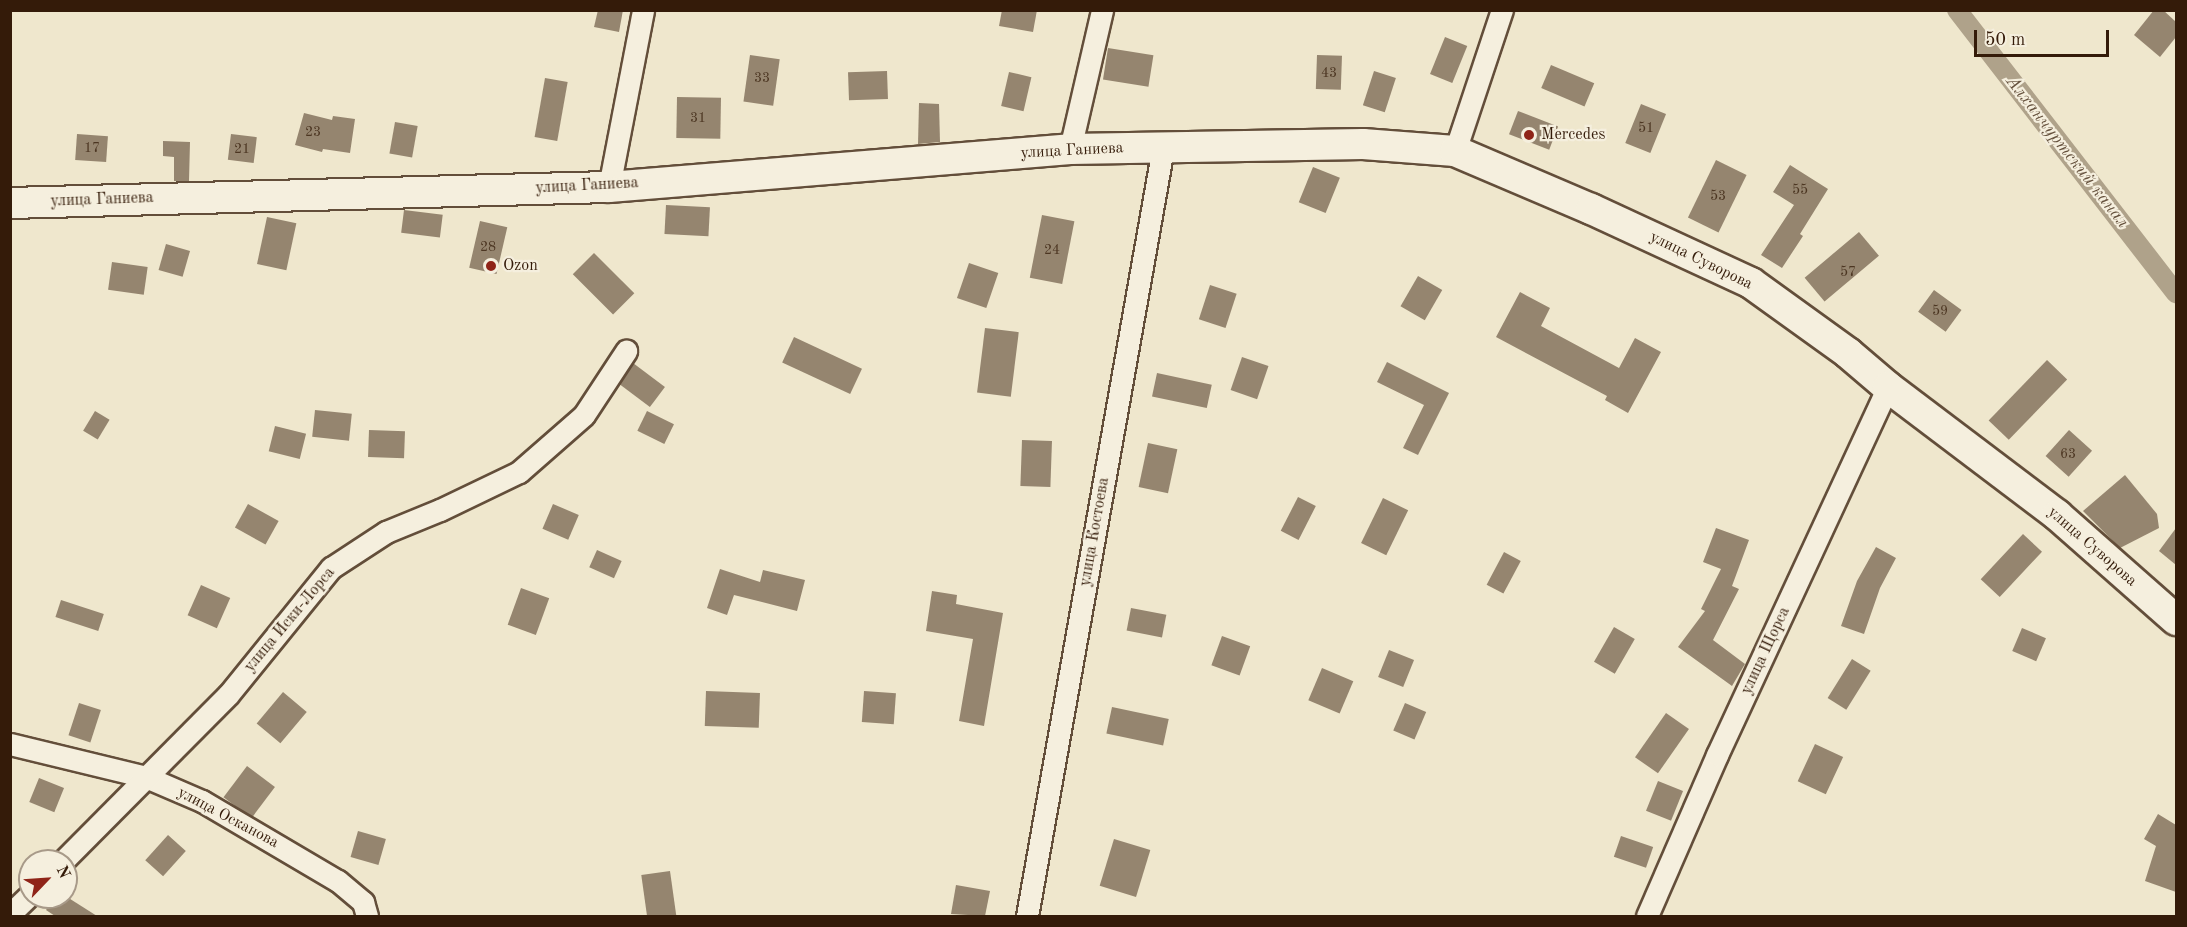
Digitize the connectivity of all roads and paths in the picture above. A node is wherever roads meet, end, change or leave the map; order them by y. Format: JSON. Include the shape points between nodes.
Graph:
{"nodes":[{"id":1,"x":643,"y":10,"type":"edge"},
{"id":2,"x":1102,"y":10,"type":"edge"},
{"id":3,"x":1502,"y":10,"type":"edge"},
{"id":4,"x":1163,"y":148,"type":"junction"},
{"id":5,"x":1070,"y":149,"type":"junction"},
{"id":6,"x":1455,"y":151,"type":"junction"},
{"id":7,"x":609,"y":187,"type":"junction"},
{"id":8,"x":10,"y":203,"type":"edge"},
{"id":9,"x":626,"y":351,"type":"dead end"},
{"id":10,"x":1888,"y":387,"type":"junction"},
{"id":11,"x":2176,"y":620,"type":"edge"},
{"id":12,"x":10,"y":744,"type":"edge"},
{"id":13,"x":146,"y":777,"type":"junction"},
{"id":14,"x":75,"y":849,"type":"edge"},
{"id":15,"x":365,"y":909,"type":"edge"},
{"id":16,"x":1027,"y":916,"type":"edge"},
{"id":17,"x":1647,"y":916,"type":"edge"}],
"edges":[{"from":1,"to":7,"type":"street"},
{"from":2,"to":5,"type":"street"},
{"from":3,"to":6,"type":"street"},
{"from":4,"to":5,"type":"main road","name":"улица Ганиева"},
{"from":4,"to":6,"type":"main road","name":"улица Суворова","via":[[1362,144]]},
{"from":4,"to":16,"type":"street","name":"улица Костоева"},
{"from":5,"to":7,"type":"main road","name":"улица Ганиева"},
{"from":6,"to":10,"type":"main road","name":"улица Суворова","via":[[1591,208],[1751,283]]},
{"from":7,"to":8,"type":"main road","name":"улица Ганиева"},
{"from":9,"to":13,"type":"street","name":"улица Иски-Лорса","via":[[584,415],[519,472],[387,532],[331,568],[228,695]]},
{"from":10,"to":11,"type":"main road","name":"улица Суворова","via":[[2057,515]]},
{"from":10,"to":17,"type":"street","name":"улица Щорса","via":[[1717,755]]},
{"from":12,"to":13,"type":"street","name":"улица Осканова"},
{"from":13,"to":14,"type":"street","name":"улица Иски-Лорса"},
{"from":13,"to":15,"type":"street","name":"улица Осканова","via":[[202,801],[338,881]]}]}
